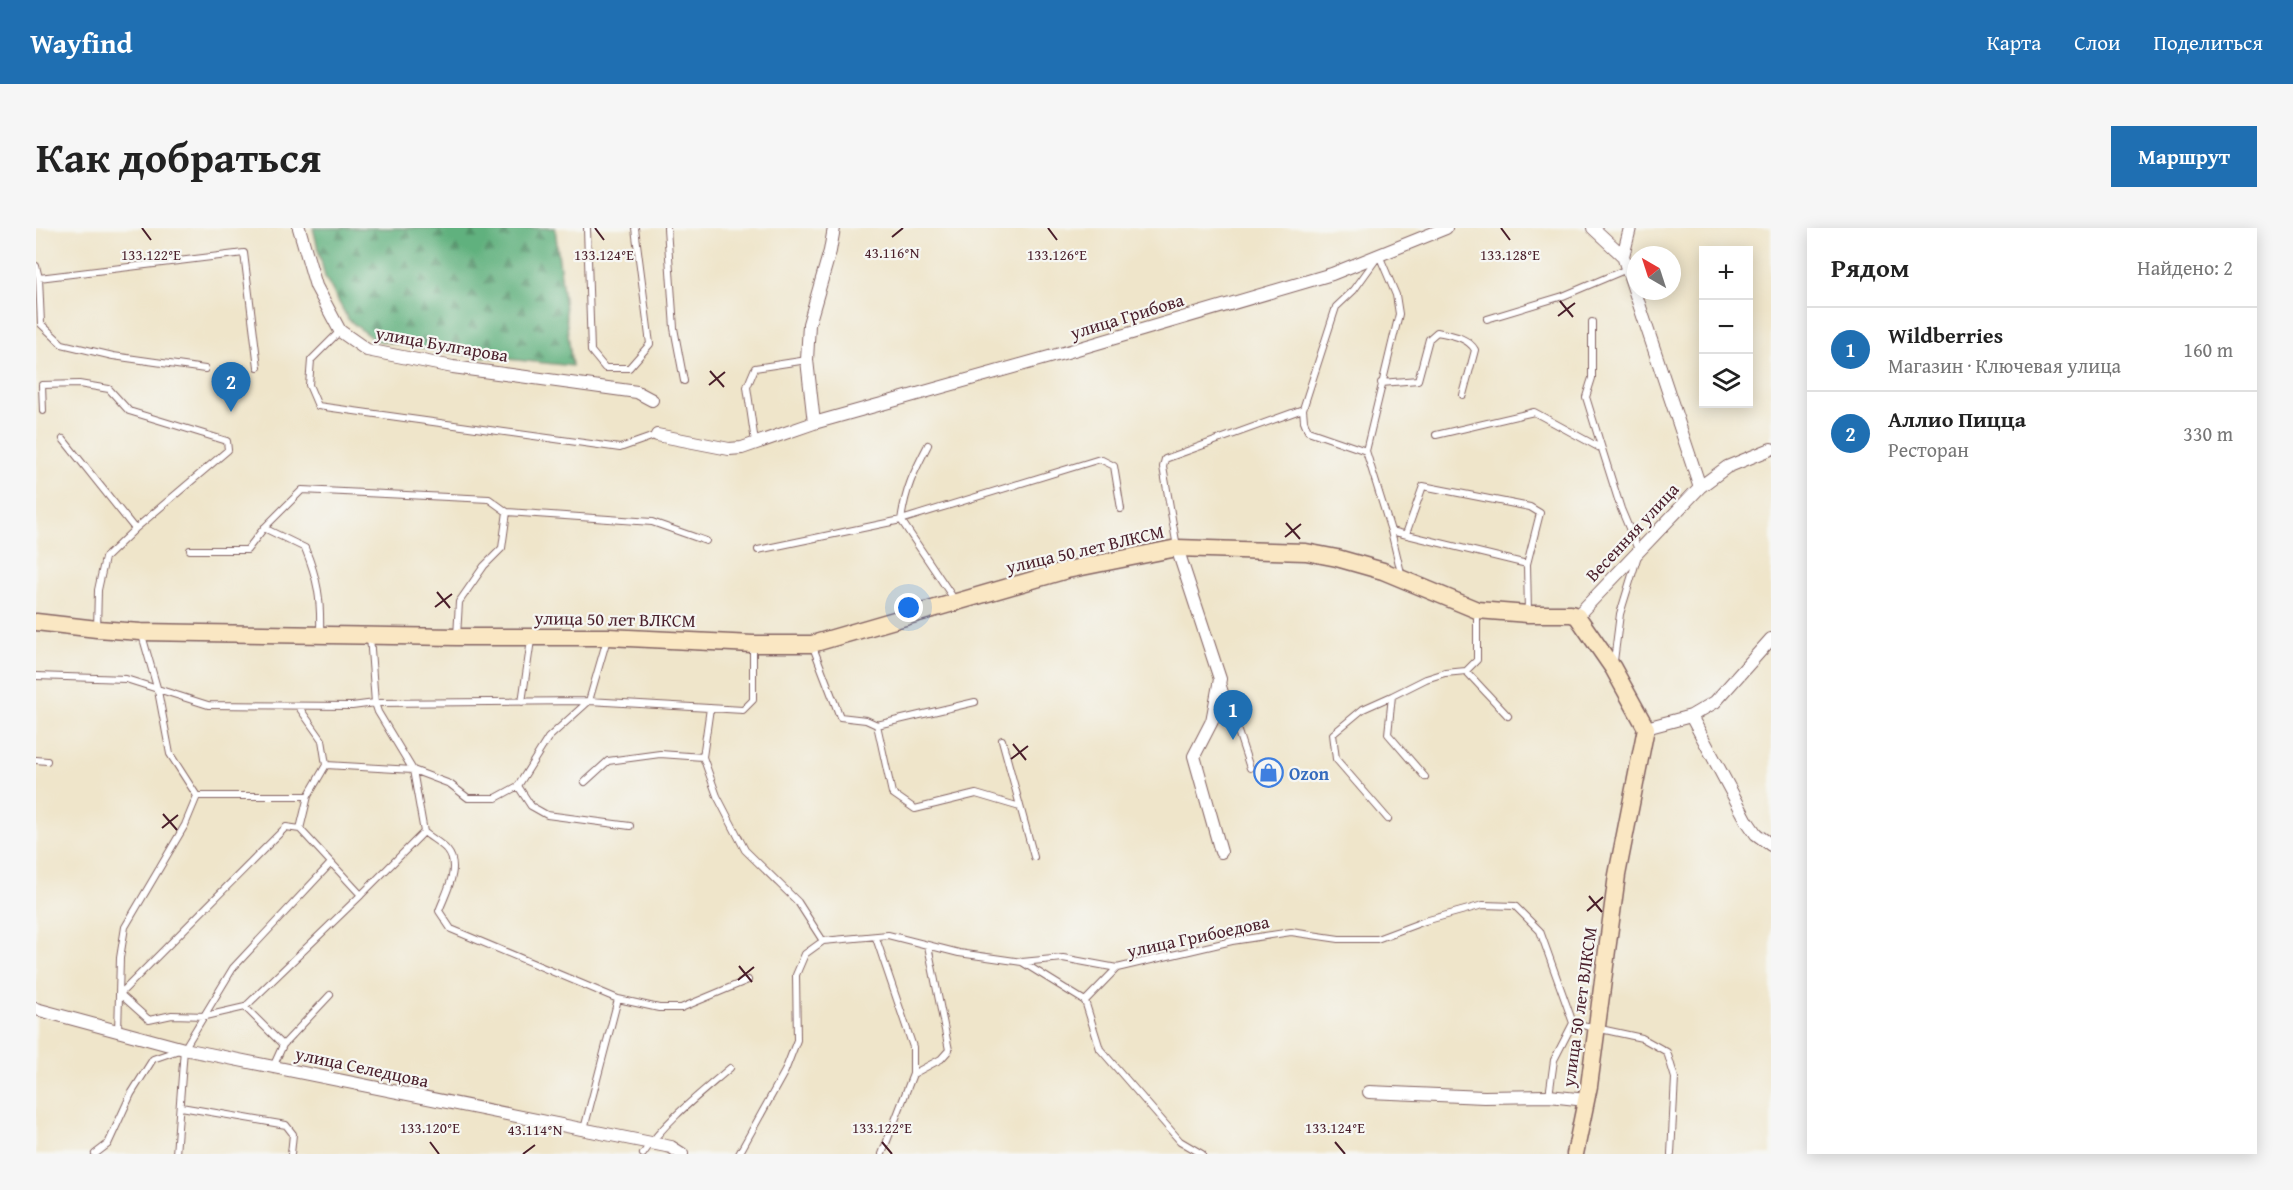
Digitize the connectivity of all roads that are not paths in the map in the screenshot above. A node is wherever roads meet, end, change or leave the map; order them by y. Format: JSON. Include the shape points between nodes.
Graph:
{"nodes":[{"id":1,"x":299,"y":228,"type":"edge"},
{"id":2,"x":587,"y":228,"type":"edge"},
{"id":3,"x":635,"y":228,"type":"edge"},
{"id":4,"x":667,"y":228,"type":"edge"},
{"id":5,"x":834,"y":228,"type":"edge"},
{"id":6,"x":1446,"y":228,"type":"edge"},
{"id":7,"x":1593,"y":228,"type":"edge"},
{"id":8,"x":1630,"y":228,"type":"edge"},
{"id":9,"x":1379,"y":255,"type":"junction"},
{"id":10,"x":1623,"y":256,"type":"junction"},
{"id":11,"x":36,"y":266,"type":"edge"},
{"id":12,"x":1627,"y":269,"type":"joint"},
{"id":13,"x":39,"y":279,"type":"junction"},
{"id":14,"x":1637,"y":300,"type":"edge"},
{"id":15,"x":1487,"y":320,"type":"dead end"},
{"id":16,"x":1592,"y":322,"type":"dead end"},
{"id":17,"x":340,"y":331,"type":"junction"},
{"id":18,"x":807,"y":360,"type":"junction"},
{"id":19,"x":258,"y":367,"type":"dead end"},
{"id":20,"x":205,"y":369,"type":"dead end"},
{"id":21,"x":684,"y":381,"type":"dead end"},
{"id":22,"x":1381,"y":383,"type":"junction"},
{"id":23,"x":1463,"y":394,"type":"dead end"},
{"id":24,"x":652,"y":400,"type":"dead end"},
{"id":25,"x":1303,"y":409,"type":"junction"},
{"id":26,"x":43,"y":411,"type":"dead end"},
{"id":27,"x":814,"y":423,"type":"junction"},
{"id":28,"x":657,"y":435,"type":"joint"},
{"id":29,"x":1436,"y":435,"type":"dead end"},
{"id":30,"x":63,"y":439,"type":"dead end"},
{"id":31,"x":755,"y":442,"type":"junction"},
{"id":32,"x":928,"y":445,"type":"dead end"},
{"id":33,"x":1602,"y":449,"type":"junction"},
{"id":34,"x":1771,"y":449,"type":"edge"},
{"id":35,"x":1366,"y":451,"type":"junction"},
{"id":36,"x":1700,"y":487,"type":"junction"},
{"id":37,"x":1121,"y":509,"type":"dead end"},
{"id":38,"x":507,"y":512,"type":"junction"},
{"id":39,"x":901,"y":520,"type":"junction"},
{"id":40,"x":264,"y":528,"type":"junction"},
{"id":41,"x":135,"y":529,"type":"junction"},
{"id":42,"x":1391,"y":531,"type":"junction"},
{"id":43,"x":1406,"y":534,"type":"junction"},
{"id":44,"x":706,"y":541,"type":"dead end"},
{"id":45,"x":1177,"y":548,"type":"junction"},
{"id":46,"x":190,"y":550,"type":"dead end"},
{"id":47,"x":758,"y":550,"type":"dead end"},
{"id":48,"x":1639,"y":552,"type":"junction"},
{"id":49,"x":1527,"y":564,"type":"junction"},
{"id":50,"x":1402,"y":578,"type":"junction"},
{"id":51,"x":956,"y":602,"type":"junction"},
{"id":52,"x":1477,"y":610,"type":"junction"},
{"id":53,"x":1528,"y":614,"type":"junction"},
{"id":54,"x":1577,"y":616,"type":"junction"},
{"id":55,"x":36,"y":622,"type":"edge"},
{"id":56,"x":97,"y":629,"type":"junction"},
{"id":57,"x":141,"y":632,"type":"junction"},
{"id":58,"x":321,"y":633,"type":"junction"},
{"id":59,"x":370,"y":635,"type":"junction"},
{"id":60,"x":531,"y":636,"type":"junction"},
{"id":61,"x":456,"y":637,"type":"junction"},
{"id":62,"x":608,"y":637,"type":"junction"},
{"id":63,"x":1771,"y":639,"type":"edge"},
{"id":64,"x":753,"y":644,"type":"junction"},
{"id":65,"x":812,"y":644,"type":"junction"},
{"id":66,"x":1613,"y":668,"type":"junction"},
{"id":67,"x":1466,"y":671,"type":"junction"},
{"id":68,"x":36,"y":676,"type":"edge"},
{"id":69,"x":1220,"y":679,"type":"junction"},
{"id":70,"x":158,"y":691,"type":"junction"},
{"id":71,"x":1392,"y":696,"type":"junction"},
{"id":72,"x":589,"y":700,"type":"junction"},
{"id":73,"x":522,"y":702,"type":"junction"},
{"id":74,"x":975,"y":702,"type":"dead end"},
{"id":75,"x":375,"y":704,"type":"junction"},
{"id":76,"x":298,"y":706,"type":"junction"},
{"id":77,"x":710,"y":708,"type":"junction"},
{"id":78,"x":1508,"y":716,"type":"dead end"},
{"id":79,"x":1690,"y":716,"type":"junction"},
{"id":80,"x":877,"y":725,"type":"junction"},
{"id":81,"x":1646,"y":728,"type":"junction"},
{"id":82,"x":1002,"y":740,"type":"dead end"},
{"id":83,"x":703,"y":757,"type":"junction"},
{"id":84,"x":36,"y":760,"type":"edge"},
{"id":85,"x":47,"y":761,"type":"dead end"},
{"id":86,"x":326,"y":765,"type":"junction"},
{"id":87,"x":1250,"y":768,"type":"dead end"},
{"id":88,"x":413,"y":770,"type":"junction"},
{"id":89,"x":1425,"y":777,"type":"dead end"},
{"id":90,"x":585,"y":782,"type":"dead end"},
{"id":91,"x":518,"y":786,"type":"junction"},
{"id":92,"x":197,"y":796,"type":"junction"},
{"id":93,"x":308,"y":796,"type":"junction"},
{"id":94,"x":1020,"y":807,"type":"junction"},
{"id":95,"x":1388,"y":819,"type":"dead end"},
{"id":96,"x":630,"y":826,"type":"dead end"},
{"id":97,"x":300,"y":829,"type":"junction"},
{"id":98,"x":424,"y":832,"type":"junction"},
{"id":99,"x":1771,"y":845,"type":"edge"},
{"id":100,"x":1221,"y":852,"type":"dead end"},
{"id":101,"x":1034,"y":857,"type":"dead end"},
{"id":102,"x":331,"y":863,"type":"junction"},
{"id":103,"x":361,"y":895,"type":"junction"},
{"id":104,"x":876,"y":938,"type":"junction"},
{"id":105,"x":823,"y":940,"type":"junction"},
{"id":106,"x":928,"y":946,"type":"junction"},
{"id":107,"x":1022,"y":962,"type":"junction"},
{"id":108,"x":1117,"y":968,"type":"junction"},
{"id":109,"x":748,"y":980,"type":"dead end"},
{"id":110,"x":120,"y":994,"type":"junction"},
{"id":111,"x":330,"y":995,"type":"dead end"},
{"id":112,"x":618,"y":999,"type":"junction"},
{"id":113,"x":1085,"y":1001,"type":"junction"},
{"id":114,"x":245,"y":1007,"type":"junction"},
{"id":115,"x":36,"y":1009,"type":"edge"},
{"id":116,"x":206,"y":1016,"type":"junction"},
{"id":117,"x":1573,"y":1023,"type":"junction"},
{"id":118,"x":1596,"y":1029,"type":"junction"},
{"id":119,"x":118,"y":1033,"type":"junction"},
{"id":120,"x":283,"y":1045,"type":"junction"},
{"id":121,"x":184,"y":1049,"type":"junction"},
{"id":122,"x":273,"y":1067,"type":"junction"},
{"id":123,"x":730,"y":1068,"type":"dead end"},
{"id":124,"x":913,"y":1074,"type":"junction"},
{"id":125,"x":1369,"y":1092,"type":"dead end"},
{"id":126,"x":1549,"y":1096,"type":"junction"},
{"id":127,"x":1586,"y":1100,"type":"junction"},
{"id":128,"x":181,"y":1107,"type":"junction"},
{"id":129,"x":584,"y":1130,"type":"junction"},
{"id":130,"x":647,"y":1149,"type":"edge"},
{"id":131,"x":95,"y":1154,"type":"edge"},
{"id":132,"x":176,"y":1154,"type":"edge"},
{"id":133,"x":291,"y":1154,"type":"edge"},
{"id":134,"x":682,"y":1154,"type":"edge"},
{"id":135,"x":740,"y":1154,"type":"edge"},
{"id":136,"x":882,"y":1154,"type":"edge"},
{"id":137,"x":1202,"y":1154,"type":"edge"},
{"id":138,"x":1575,"y":1154,"type":"edge"},
{"id":139,"x":1671,"y":1154,"type":"edge"}],
"edges":[{"from":1,"to":17,"type":"street","name":"улица Булгарова","via":[[316,286]]},
{"from":2,"to":3,"type":"lane","via":[[591,351],[605,368],[629,368],[650,344]]},
{"from":4,"to":21,"type":"lane","via":[[674,328]]},
{"from":5,"to":18,"type":"street","via":[[809,324]]},
{"from":6,"to":9,"type":"street","name":"улица Грибова"},
{"from":7,"to":10,"type":"street"},
{"from":8,"to":10,"type":"street"},
{"from":9,"to":22,"type":"lane","via":[[1396,295],[1399,314]]},
{"from":9,"to":25,"type":"lane","via":[[1354,290],[1336,307]]},
{"from":9,"to":27,"type":"street","name":"улица Грибова","via":[[1299,284]]},
{"from":10,"to":12,"type":"street","name":"Весенняя улица"},
{"from":11,"to":13,"type":"lane"},
{"from":12,"to":15,"type":"lane","via":[[1563,296]]},
{"from":13,"to":19,"type":"lane","via":[[244,253]]},
{"from":13,"to":20,"type":"lane","via":[[41,324],[62,344],[113,356]]},
{"from":14,"to":36,"type":"street","name":"Весенняя улица"},
{"from":16,"to":33,"type":"lane","via":[[1592,378],[1586,397]]},
{"from":17,"to":24,"type":"street","name":"улица Булгарова","via":[[367,350],[453,367],[637,392]]},
{"from":17,"to":28,"type":"lane","via":[[311,360],[309,385],[318,406],[620,448]]},
{"from":18,"to":27,"type":"street"},
{"from":18,"to":31,"type":"lane","via":[[755,368],[747,387]]},
{"from":22,"to":23,"type":"lane","via":[[1418,380],[1429,339],[1437,332],[1473,345]]},
{"from":22,"to":35,"type":"lane"},
{"from":25,"to":35,"type":"lane","via":[[1308,431]]},
{"from":25,"to":45,"type":"lane","via":[[1165,459],[1163,467]]},
{"from":26,"to":41,"type":"lane","via":[[42,385],[79,384],[109,389],[129,411],[227,441],[228,450]]},
{"from":27,"to":31,"type":"street","name":"улица Грибова"},
{"from":28,"to":31,"type":"street","via":[[729,448]]},
{"from":29,"to":33,"type":"lane","via":[[1534,412]]},
{"from":30,"to":41,"type":"lane"},
{"from":32,"to":39,"type":"lane","via":[[905,495]]},
{"from":33,"to":48,"type":"lane"},
{"from":34,"to":36,"type":"street","via":[[1727,467]]},
{"from":35,"to":42,"type":"lane"},
{"from":36,"to":48,"type":"street","name":"Весенняя улица"},
{"from":37,"to":39,"type":"lane","via":[[1114,466],[1100,459]]},
{"from":38,"to":40,"type":"lane","via":[[489,499],[302,490]]},
{"from":38,"to":44,"type":"lane","via":[[652,522]]},
{"from":38,"to":61,"type":"lane","via":[[502,548],[459,602]]},
{"from":39,"to":47,"type":"lane"},
{"from":39,"to":51,"type":"lane"},
{"from":40,"to":46,"type":"lane","via":[[247,550]]},
{"from":40,"to":58,"type":"lane","via":[[305,548],[321,603]]},
{"from":41,"to":56,"type":"lane","via":[[105,558],[98,590]]},
{"from":42,"to":43,"type":"lane"},
{"from":42,"to":50,"type":"lane"},
{"from":43,"to":49,"type":"lane"},
{"from":43,"to":49,"type":"lane","via":[[1423,486],[1530,507],[1540,513]]},
{"from":45,"to":50,"type":"street","name":"улица 50 лет ВЛКСМ","via":[[1306,552]]},
{"from":45,"to":51,"type":"street","name":"улица 50 лет ВЛКСМ","via":[[1067,570]]},
{"from":45,"to":69,"type":"street"},
{"from":48,"to":54,"type":"street","name":"Весенняя улица"},
{"from":48,"to":66,"type":"lane","via":[[1620,614]]},
{"from":49,"to":53,"type":"lane"},
{"from":50,"to":52,"type":"street","name":"улица 50 лет ВЛКСМ"},
{"from":51,"to":65,"type":"street","name":"улица 50 лет ВЛКСМ"},
{"from":52,"to":53,"type":"street","name":"улица 50 лет ВЛКСМ"},
{"from":52,"to":67,"type":"lane","via":[[1477,660]]},
{"from":53,"to":54,"type":"street","name":"улица 50 лет ВЛКСМ"},
{"from":54,"to":66,"type":"street"},
{"from":55,"to":56,"type":"street","name":"улица 50 лет ВЛКСМ"},
{"from":56,"to":57,"type":"street","name":"улица 50 лет ВЛКСМ"},
{"from":57,"to":58,"type":"street","name":"улица 50 лет ВЛКСМ"},
{"from":57,"to":70,"type":"lane"},
{"from":58,"to":59,"type":"street","name":"улица 50 лет ВЛКСМ"},
{"from":59,"to":61,"type":"street","name":"улица 50 лет ВЛКСМ"},
{"from":59,"to":75,"type":"lane"},
{"from":60,"to":61,"type":"street","name":"улица 50 лет ВЛКСМ"},
{"from":60,"to":62,"type":"street","name":"улица 50 лет ВЛКСМ"},
{"from":60,"to":73,"type":"lane"},
{"from":62,"to":64,"type":"street","name":"улица 50 лет ВЛКСМ"},
{"from":62,"to":72,"type":"lane"},
{"from":63,"to":79,"type":"street","via":[[1715,702]]},
{"from":64,"to":65,"type":"street","name":"улица 50 лет ВЛКСМ"},
{"from":64,"to":77,"type":"lane","via":[[753,700],[743,710]]},
{"from":65,"to":80,"type":"lane","via":[[840,717]]},
{"from":66,"to":81,"type":"street"},
{"from":67,"to":71,"type":"lane","via":[[1426,679]]},
{"from":67,"to":78,"type":"lane"},
{"from":68,"to":70,"type":"lane","via":[[126,679]]},
{"from":69,"to":87,"type":"lane"},
{"from":69,"to":100,"type":"street","via":[[1212,721],[1194,756]]},
{"from":70,"to":76,"type":"lane","via":[[208,705]]},
{"from":70,"to":92,"type":"lane","via":[[170,754]]},
{"from":71,"to":89,"type":"lane","via":[[1388,734]]},
{"from":71,"to":95,"type":"lane","via":[[1363,709],[1333,734],[1336,759]]},
{"from":72,"to":73,"type":"lane"},
{"from":72,"to":77,"type":"lane"},
{"from":72,"to":91,"type":"lane","via":[[548,738]]},
{"from":73,"to":75,"type":"lane"},
{"from":74,"to":80,"type":"lane"},
{"from":75,"to":76,"type":"lane"},
{"from":75,"to":88,"type":"lane"},
{"from":76,"to":86,"type":"lane","via":[[322,740]]},
{"from":77,"to":83,"type":"lane"},
{"from":79,"to":81,"type":"street"},
{"from":79,"to":99,"type":"street","via":[[1747,821]]},
{"from":80,"to":94,"type":"lane","via":[[892,793],[915,809],[976,794]]},
{"from":81,"to":118,"type":"street","name":"улица 50 лет ВЛКСМ","via":[[1617,875]]},
{"from":82,"to":94,"type":"lane"},
{"from":83,"to":90,"type":"lane","via":[[660,754],[608,761]]},
{"from":83,"to":105,"type":"lane","via":[[717,796],[745,850],[798,902]]},
{"from":84,"to":85,"type":"lane"},
{"from":86,"to":88,"type":"lane"},
{"from":86,"to":93,"type":"lane"},
{"from":88,"to":91,"type":"lane","via":[[450,784],[468,798],[496,798]]},
{"from":88,"to":98,"type":"lane"},
{"from":91,"to":96,"type":"lane","via":[[531,806],[547,815]]},
{"from":92,"to":93,"type":"lane"},
{"from":92,"to":110,"type":"lane","via":[[125,927]]},
{"from":93,"to":97,"type":"lane"},
{"from":94,"to":101,"type":"lane"},
{"from":97,"to":102,"type":"lane"},
{"from":97,"to":110,"type":"lane","via":[[286,827]]},
{"from":98,"to":103,"type":"lane"},
{"from":98,"to":112,"type":"lane","via":[[448,851],[453,861],[453,873],[439,911],[450,929]]},
{"from":102,"to":103,"type":"lane"},
{"from":102,"to":116,"type":"lane","via":[[233,968]]},
{"from":103,"to":114,"type":"lane"},
{"from":104,"to":105,"type":"lane","name":"улица Грибоедова"},
{"from":104,"to":106,"type":"lane","name":"улица Грибоедова","via":[[888,935]]},
{"from":104,"to":124,"type":"lane","via":[[913,1047]]},
{"from":105,"to":135,"type":"lane","via":[[805,954],[796,975],[797,1040],[785,1071]]},
{"from":106,"to":107,"type":"lane","name":"улица Грибоедова"},
{"from":106,"to":124,"type":"lane","via":[[949,1050],[942,1059]]},
{"from":107,"to":108,"type":"lane","name":"улица Грибоедова","via":[[1063,958]]},
{"from":107,"to":113,"type":"lane"},
{"from":108,"to":113,"type":"lane"},
{"from":108,"to":117,"type":"lane","name":"улица Грибоедова","via":[[1232,941],[1291,933],[1377,939],[1483,905],[1515,906],[1540,931]]},
{"from":109,"to":112,"type":"lane","via":[[681,1008],[659,1008]]},
{"from":110,"to":116,"type":"lane","via":[[149,1020],[172,1015]]},
{"from":110,"to":119,"type":"lane"},
{"from":111,"to":120,"type":"lane"},
{"from":112,"to":129,"type":"lane"},
{"from":113,"to":137,"type":"lane","via":[[1100,1050],[1180,1140]]},
{"from":114,"to":116,"type":"lane"},
{"from":114,"to":120,"type":"lane"},
{"from":115,"to":119,"type":"street","name":"улица Селедцова"},
{"from":116,"to":121,"type":"lane"},
{"from":117,"to":118,"type":"lane"},
{"from":117,"to":126,"type":"lane","via":[[1554,1060]]},
{"from":118,"to":127,"type":"street","name":"улица 50 лет ВЛКСМ"},
{"from":118,"to":139,"type":"lane","via":[[1642,1038],[1667,1052],[1675,1078]]},
{"from":119,"to":121,"type":"street","name":"улица Селедцова"},
{"from":120,"to":122,"type":"lane"},
{"from":121,"to":122,"type":"street","name":"улица Селедцова"},
{"from":121,"to":128,"type":"lane"},
{"from":121,"to":131,"type":"lane","via":[[153,1059],[131,1094],[108,1144]]},
{"from":122,"to":129,"type":"street","name":"улица Селедцова"},
{"from":123,"to":130,"type":"lane"},
{"from":124,"to":136,"type":"lane"},
{"from":125,"to":126,"type":"street"},
{"from":126,"to":127,"type":"street"},
{"from":127,"to":138,"type":"street","name":"улица 50 лет ВЛКСМ"},
{"from":128,"to":132,"type":"lane"},
{"from":128,"to":133,"type":"lane","via":[[286,1125],[293,1134]]},
{"from":129,"to":130,"type":"street","name":"улица Селедцова"},
{"from":130,"to":134,"type":"street","name":"улица Селедцова","via":[[671,1148]]}]}
